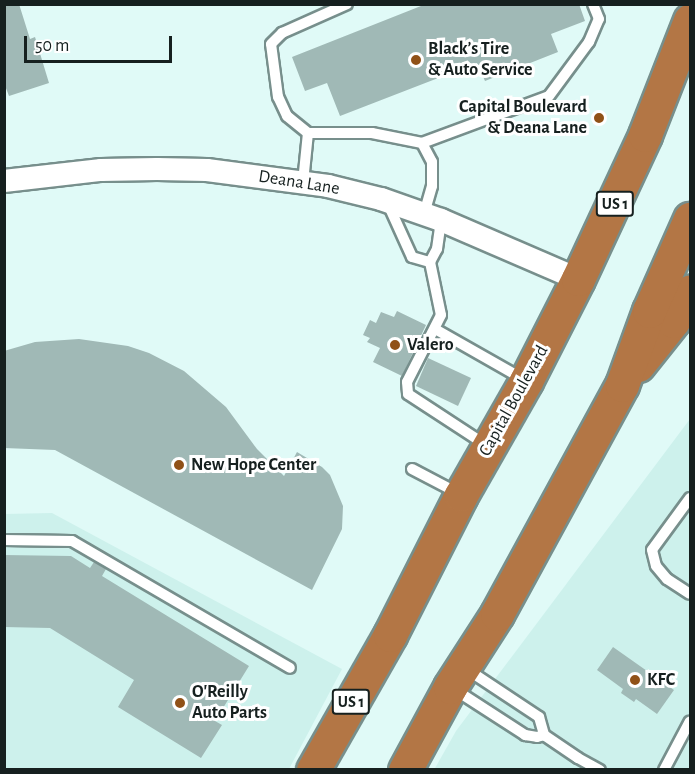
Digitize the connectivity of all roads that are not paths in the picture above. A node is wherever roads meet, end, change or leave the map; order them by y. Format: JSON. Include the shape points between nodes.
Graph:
{"nodes":[{"id":1,"x":347,"y":4,"type":"edge"},
{"id":2,"x":593,"y":4,"type":"edge"},
{"id":3,"x":690,"y":20,"type":"edge"},
{"id":4,"x":308,"y":133,"type":"junction"},
{"id":5,"x":422,"y":143,"type":"junction"},
{"id":6,"x":4,"y":181,"type":"edge"},
{"id":7,"x":303,"y":182,"type":"junction"},
{"id":8,"x":387,"y":201,"type":"junction"},
{"id":9,"x":432,"y":217,"type":"junction"},
{"id":10,"x":690,"y":219,"type":"edge"},
{"id":11,"x":430,"y":262,"type":"junction"},
{"id":12,"x":578,"y":279,"type":"junction"},
{"id":13,"x":690,"y":292,"type":"edge"},
{"id":14,"x":665,"y":318,"type":"junction"},
{"id":15,"x":435,"y":328,"type":"junction"},
{"id":16,"x":526,"y":381,"type":"junction"},
{"id":17,"x":489,"y":446,"type":"junction"},
{"id":18,"x":412,"y":469,"type":"dead end"},
{"id":19,"x":461,"y":495,"type":"junction"},
{"id":20,"x":690,"y":498,"type":"edge"},
{"id":21,"x":4,"y":540,"type":"edge"},
{"id":22,"x":690,"y":594,"type":"edge"},
{"id":23,"x":290,"y":668,"type":"dead end"},
{"id":24,"x":457,"y":677,"type":"junction"},
{"id":25,"x":690,"y":721,"type":"edge"},
{"id":26,"x":544,"y":735,"type":"junction"},
{"id":27,"x":313,"y":770,"type":"edge"},
{"id":28,"x":405,"y":770,"type":"edge"},
{"id":29,"x":600,"y":770,"type":"edge"},
{"id":30,"x":664,"y":770,"type":"edge"}],
"edges":[{"from":1,"to":4,"type":"lane","via":[[282,33],[271,44],[278,97],[287,116]]},
{"from":2,"to":5,"type":"lane","via":[[599,19],[589,42],[549,96]]},
{"from":3,"to":12,"type":"highway","name":"Capital Boulevard","number":"US 1","via":[[628,176]]},
{"from":4,"to":5,"type":"lane","via":[[372,134]]},
{"from":4,"to":7,"type":"lane"},
{"from":5,"to":9,"type":"lane","via":[[432,162]]},
{"from":6,"to":7,"type":"street","name":"Deana Lane","via":[[101,170],[157,169]]},
{"from":7,"to":8,"type":"street","name":"Deana Lane"},
{"from":8,"to":9,"type":"street","name":"Deana Lane"},
{"from":8,"to":11,"type":"lane","via":[[412,257]]},
{"from":9,"to":11,"type":"lane","via":[[437,249]]},
{"from":9,"to":12,"type":"street","name":"Deana Lane"},
{"from":10,"to":14,"type":"highway"},
{"from":11,"to":15,"type":"lane","via":[[441,315]]},
{"from":12,"to":16,"type":"highway","name":"Capital Boulevard","number":"US 1"},
{"from":13,"to":14,"type":"highway"},
{"from":14,"to":24,"type":"highway","via":[[622,385],[497,614]]},
{"from":15,"to":16,"type":"lane"},
{"from":15,"to":17,"type":"lane","via":[[406,382],[408,394]]},
{"from":16,"to":17,"type":"highway","name":"Capital Boulevard","number":"US 1"},
{"from":17,"to":19,"type":"highway","name":"Capital Boulevard","number":"US 1"},
{"from":18,"to":19,"type":"lane"},
{"from":19,"to":27,"type":"highway","name":"Capital Boulevard","number":"US 1","via":[[390,635]]},
{"from":20,"to":22,"type":"lane","via":[[652,550],[656,566],[667,579]]},
{"from":21,"to":23,"type":"lane","via":[[72,541]]},
{"from":24,"to":26,"type":"lane","via":[[525,735]]},
{"from":24,"to":26,"type":"lane","via":[[539,717]]},
{"from":24,"to":28,"type":"highway"},
{"from":25,"to":30,"type":"lane"},
{"from":26,"to":29,"type":"lane"}]}
